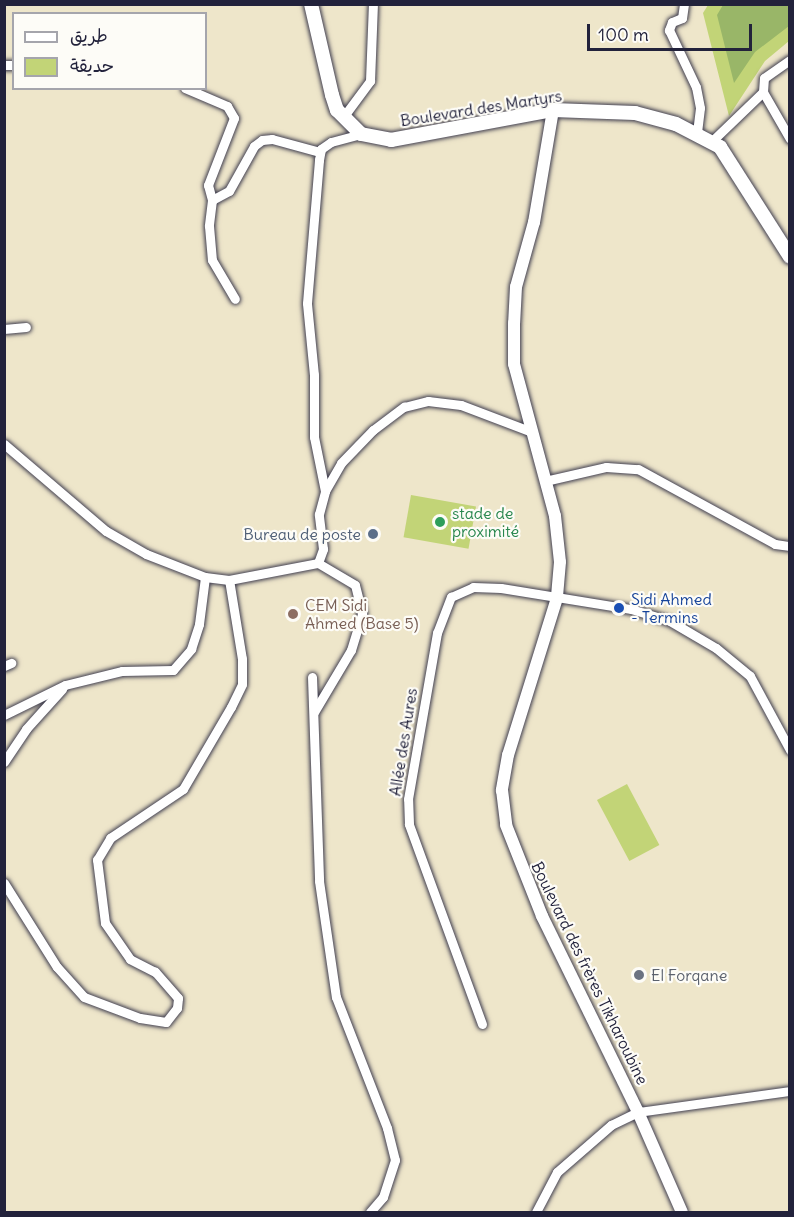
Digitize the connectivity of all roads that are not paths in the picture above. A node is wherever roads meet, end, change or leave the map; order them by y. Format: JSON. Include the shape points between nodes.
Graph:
{"nodes":[{"id":1,"x":311,"y":4,"type":"edge"},
{"id":2,"x":373,"y":4,"type":"edge"},
{"id":3,"x":684,"y":4,"type":"edge"},
{"id":4,"x":789,"y":60,"type":"edge"},
{"id":5,"x":190,"y":90,"type":"edge"},
{"id":6,"x":763,"y":92,"type":"junction"},
{"id":7,"x":554,"y":110,"type":"junction"},
{"id":8,"x":344,"y":116,"type":"junction"},
{"id":9,"x":361,"y":134,"type":"junction"},
{"id":10,"x":697,"y":134,"type":"junction"},
{"id":11,"x":789,"y":139,"type":"edge"},
{"id":12,"x":712,"y":141,"type":"junction"},
{"id":13,"x":320,"y":152,"type":"junction"},
{"id":14,"x":212,"y":200,"type":"junction"},
{"id":15,"x":789,"y":257,"type":"edge"},
{"id":16,"x":236,"y":299,"type":"dead end"},
{"id":17,"x":26,"y":327,"type":"dead end"},
{"id":18,"x":4,"y":329,"type":"edge"},
{"id":19,"x":532,"y":432,"type":"junction"},
{"id":20,"x":4,"y":444,"type":"edge"},
{"id":21,"x":545,"y":481,"type":"junction"},
{"id":22,"x":325,"y":491,"type":"junction"},
{"id":23,"x":789,"y":546,"type":"edge"},
{"id":24,"x":318,"y":564,"type":"junction"},
{"id":25,"x":205,"y":577,"type":"junction"},
{"id":26,"x":229,"y":580,"type":"junction"},
{"id":27,"x":558,"y":598,"type":"junction"},
{"id":28,"x":312,"y":677,"type":"dead end"},
{"id":29,"x":65,"y":685,"type":"junction"},
{"id":30,"x":313,"y":714,"type":"junction"},
{"id":31,"x":4,"y":715,"type":"edge"},
{"id":32,"x":789,"y":750,"type":"edge"},
{"id":33,"x":4,"y":762,"type":"edge"},
{"id":34,"x":4,"y":883,"type":"edge"},
{"id":35,"x":482,"y":1024,"type":"dead end"},
{"id":36,"x":789,"y":1090,"type":"edge"},
{"id":37,"x":638,"y":1112,"type":"junction"},
{"id":38,"x":370,"y":1212,"type":"edge"},
{"id":39,"x":536,"y":1212,"type":"edge"},
{"id":40,"x":682,"y":1212,"type":"edge"}],
"edges":[{"from":1,"to":8,"type":"main road","via":[[332,95]]},
{"from":2,"to":8,"type":"street","via":[[370,81]]},
{"from":3,"to":10,"type":"street","via":[[682,18],[672,22],[669,30],[696,87],[700,108]]},
{"from":4,"to":6,"type":"street","via":[[764,78]]},
{"from":5,"to":14,"type":"street","via":[[227,106],[234,118],[209,174]]},
{"from":6,"to":11,"type":"street"},
{"from":6,"to":12,"type":"street"},
{"from":7,"to":9,"type":"main road","name":"Boulevard des Martyrs","via":[[391,140]]},
{"from":7,"to":10,"type":"main road","name":"Boulevard des Martyrs","via":[[635,113]]},
{"from":7,"to":19,"type":"street","name":"Boulevard des frères Tikharoubine","via":[[534,222],[516,286],[514,364]]},
{"from":8,"to":9,"type":"main road"},
{"from":9,"to":13,"type":"street","via":[[331,142]]},
{"from":10,"to":12,"type":"main road","name":"Boulevard des Martyrs"},
{"from":12,"to":15,"type":"main road","name":"Boulevard des Martyrs","via":[[734,165]]},
{"from":13,"to":14,"type":"street","via":[[272,139],[262,140],[254,146],[230,191]]},
{"from":13,"to":22,"type":"street","via":[[306,303],[314,375],[314,437]]},
{"from":14,"to":16,"type":"street","via":[[211,254]]},
{"from":17,"to":18,"type":"street"},
{"from":19,"to":21,"type":"street","name":"Boulevard des frères Tikharoubine"},
{"from":19,"to":22,"type":"street","via":[[461,405],[428,401],[404,407],[373,430],[340,463]]},
{"from":20,"to":25,"type":"street","via":[[106,531],[146,554]]},
{"from":21,"to":23,"type":"street","via":[[606,467],[638,469],[775,544]]},
{"from":21,"to":27,"type":"street","name":"Boulevard des frères Tikharoubine","via":[[555,516],[560,562]]},
{"from":22,"to":24,"type":"street","via":[[319,514],[323,549]]},
{"from":24,"to":26,"type":"street"},
{"from":24,"to":30,"type":"street","via":[[355,585],[362,614],[351,650]]},
{"from":25,"to":26,"type":"street"},
{"from":25,"to":29,"type":"street","via":[[199,624],[191,649],[173,670],[122,671]]},
{"from":26,"to":34,"type":"street","via":[[242,659],[242,684],[183,789],[110,838],[98,860],[105,923],[130,959],[155,972],[178,998],[177,1008],[166,1022],[140,1018],[84,996],[57,967]]},
{"from":27,"to":32,"type":"street","name":"Allée des Aures","via":[[630,609],[669,621],[716,648],[750,676]]},
{"from":27,"to":35,"type":"street","name":"Allée des Aures","via":[[473,587],[451,597],[437,633],[408,798],[409,824]]},
{"from":27,"to":37,"type":"street","name":"Boulevard des frères Tikharoubine","via":[[508,755],[502,790],[506,825],[542,916]]},
{"from":28,"to":30,"type":"street"},
{"from":29,"to":31,"type":"street"},
{"from":29,"to":33,"type":"street","via":[[26,729]]},
{"from":30,"to":38,"type":"street","via":[[319,881],[336,997],[387,1128],[395,1160],[383,1197]]},
{"from":36,"to":37,"type":"street"},
{"from":37,"to":39,"type":"street","via":[[610,1125],[557,1172]]},
{"from":37,"to":40,"type":"street","name":"Boulevard des frères Tikharoubine"}]}
